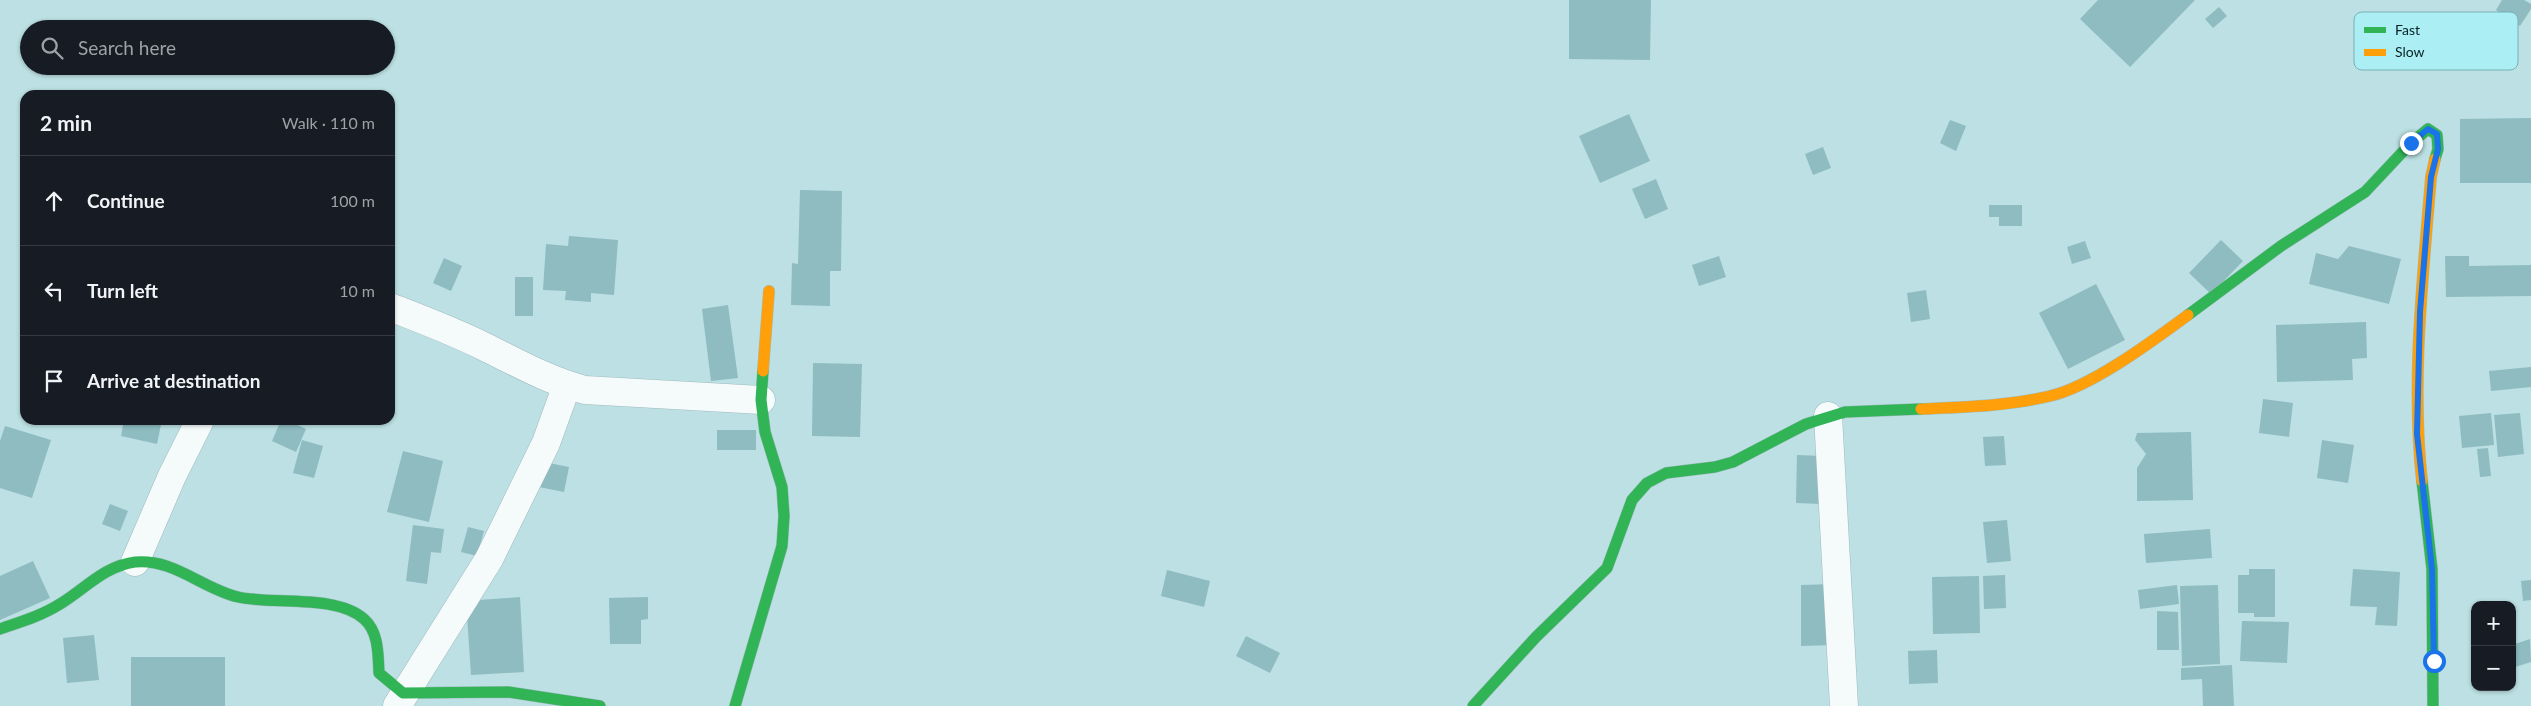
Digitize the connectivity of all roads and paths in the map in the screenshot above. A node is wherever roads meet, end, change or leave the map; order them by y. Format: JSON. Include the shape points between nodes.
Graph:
{"nodes":[{"id":1,"x":769,"y":291,"type":"dead end"},
{"id":2,"x":395,"y":309,"type":"edge"},
{"id":3,"x":567,"y":385,"type":"junction"},
{"id":4,"x":761,"y":400,"type":"junction"},
{"id":5,"x":1828,"y":416,"type":"junction"},
{"id":6,"x":198,"y":425,"type":"edge"},
{"id":7,"x":135,"y":562,"type":"junction"},
{"id":8,"x":0,"y":629,"type":"edge"},
{"id":9,"x":400,"y":699,"type":"edge"},
{"id":10,"x":1480,"y":704,"type":"edge"},
{"id":11,"x":600,"y":706,"type":"edge"},
{"id":12,"x":735,"y":706,"type":"edge"},
{"id":13,"x":1844,"y":706,"type":"edge"},
{"id":14,"x":2433,"y":706,"type":"edge"}],
"edges":[{"from":1,"to":4,"type":"street"},
{"from":2,"to":3,"type":"street"},
{"from":3,"to":4,"type":"street","via":[[585,390]]},
{"from":3,"to":9,"type":"street","via":[[546,444],[490,559]]},
{"from":4,"to":12,"type":"street","via":[[765,432],[782,487],[782,546]]},
{"from":5,"to":10,"type":"street","via":[[1733,462],[1666,473],[1647,483],[1632,500],[1607,568],[1536,636]]},
{"from":5,"to":13,"type":"street"},
{"from":5,"to":14,"type":"street","via":[[1844,412],[2018,403],[2052,396],[2083,384],[2161,335],[2281,246],[2365,192],[2428,129],[2437,134],[2438,149],[2431,177],[2420,312],[2417,434],[2432,569]]},
{"from":6,"to":7,"type":"street"},
{"from":7,"to":8,"type":"street","via":[[98,574],[51,610]]},
{"from":7,"to":9,"type":"street","via":[[159,564],[238,597],[346,609],[364,619],[377,641],[379,673]]},
{"from":9,"to":11,"type":"street","via":[[508,692]]}]}
